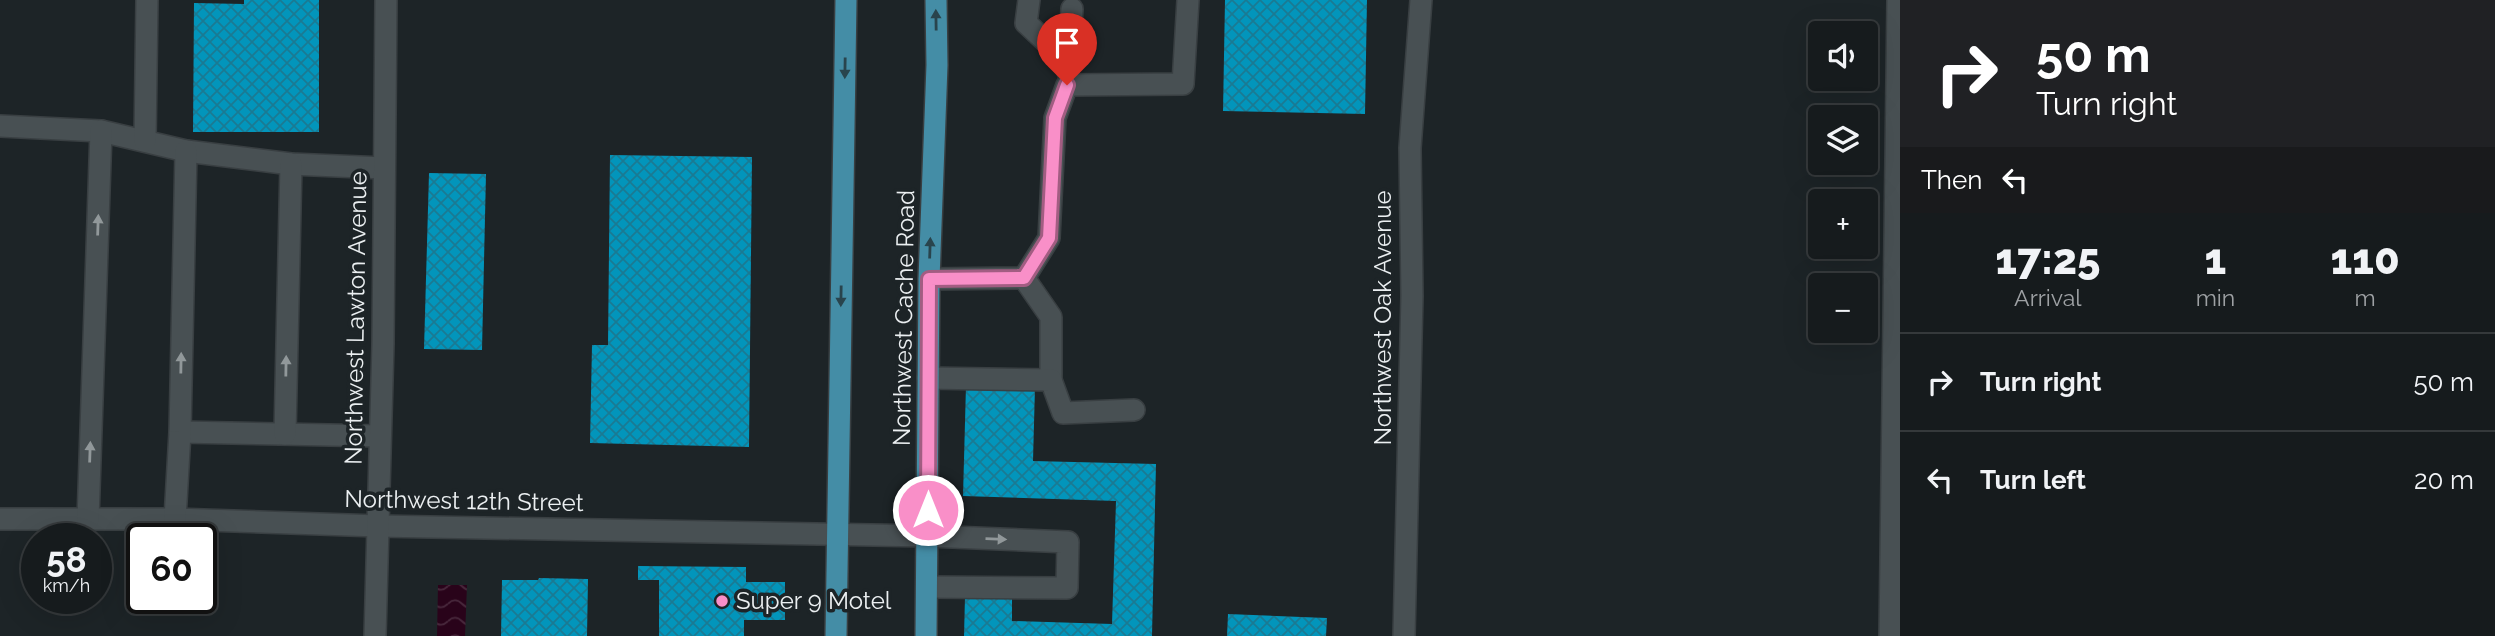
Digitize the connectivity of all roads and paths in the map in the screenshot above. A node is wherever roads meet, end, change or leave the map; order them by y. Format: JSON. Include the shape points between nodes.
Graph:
{"nodes":[{"id":1,"x":147,"y":0,"type":"edge"},
{"id":2,"x":386,"y":0,"type":"edge"},
{"id":3,"x":846,"y":0,"type":"edge"},
{"id":4,"x":936,"y":0,"type":"edge"},
{"id":5,"x":1028,"y":0,"type":"edge"},
{"id":6,"x":1188,"y":0,"type":"edge"},
{"id":7,"x":1421,"y":0,"type":"edge"},
{"id":8,"x":1898,"y":0,"type":"edge"},
{"id":9,"x":1072,"y":9,"type":"dead end"},
{"id":10,"x":1069,"y":63,"type":"junction"},
{"id":11,"x":1067,"y":85,"type":"junction"},
{"id":12,"x":0,"y":126,"type":"edge"},
{"id":13,"x":102,"y":131,"type":"junction"},
{"id":14,"x":145,"y":141,"type":"junction"},
{"id":15,"x":186,"y":150,"type":"junction"},
{"id":16,"x":292,"y":164,"type":"junction"},
{"id":17,"x":384,"y":168,"type":"junction"},
{"id":18,"x":1024,"y":278,"type":"junction"},
{"id":19,"x":929,"y":279,"type":"junction"},
{"id":20,"x":928,"y":378,"type":"junction"},
{"id":21,"x":1051,"y":380,"type":"junction"},
{"id":22,"x":1134,"y":410,"type":"dead end"},
{"id":23,"x":180,"y":432,"type":"junction"},
{"id":24,"x":285,"y":434,"type":"junction"},
{"id":25,"x":380,"y":436,"type":"junction"},
{"id":26,"x":0,"y":519,"type":"edge"},
{"id":27,"x":174,"y":519,"type":"junction"},
{"id":28,"x":88,"y":520,"type":"junction"},
{"id":29,"x":378,"y":526,"type":"junction"},
{"id":30,"x":838,"y":534,"type":"junction"},
{"id":31,"x":928,"y":536,"type":"junction"},
{"id":32,"x":927,"y":587,"type":"junction"},
{"id":33,"x":375,"y":636,"type":"edge"},
{"id":34,"x":836,"y":636,"type":"edge"},
{"id":35,"x":926,"y":636,"type":"edge"},
{"id":36,"x":1404,"y":636,"type":"edge"},
{"id":37,"x":1890,"y":636,"type":"edge"}],
"edges":[{"from":1,"to":14,"type":"street"},
{"from":2,"to":17,"type":"street","name":"Northwest Lawton Avenue"},
{"from":3,"to":30,"type":"main road","one_way":true},
{"from":19,"to":4,"type":"main road","name":"Northwest Cache Road","one_way":true},
{"from":5,"to":10,"type":"street","via":[[1027,23]]},
{"from":6,"to":11,"type":"street","via":[[1183,84]]},
{"from":7,"to":36,"type":"street","name":"Northwest Oak Avenue","via":[[1410,148],[1412,296]]},
{"from":8,"to":37,"type":"street"},
{"from":9,"to":10,"type":"street"},
{"from":10,"to":11,"type":"street"},
{"from":11,"to":18,"type":"street","via":[[1055,118],[1049,238]]},
{"from":12,"to":13,"type":"street"},
{"from":13,"to":14,"type":"street"},
{"from":28,"to":13,"type":"street","one_way":true},
{"from":14,"to":15,"type":"street"},
{"from":15,"to":16,"type":"street"},
{"from":23,"to":15,"type":"street","one_way":true},
{"from":16,"to":17,"type":"street"},
{"from":24,"to":16,"type":"street","one_way":true},
{"from":17,"to":25,"type":"street","name":"Northwest Lawton Avenue"},
{"from":18,"to":19,"type":"street"},
{"from":18,"to":21,"type":"street","via":[[1051,317]]},
{"from":19,"to":20,"type":"main road","name":"Northwest Cache Road"},
{"from":20,"to":21,"type":"street"},
{"from":20,"to":31,"type":"main road","name":"Northwest Cache Road"},
{"from":21,"to":22,"type":"street","via":[[1063,413]]},
{"from":23,"to":24,"type":"street"},
{"from":23,"to":27,"type":"street"},
{"from":24,"to":25,"type":"street"},
{"from":25,"to":29,"type":"street","name":"Northwest Lawton Avenue"},
{"from":26,"to":28,"type":"street","name":"Northwest 12th Street"},
{"from":27,"to":28,"type":"street","name":"Northwest 12th Street"},
{"from":27,"to":29,"type":"street","name":"Northwest 12th Street"},
{"from":29,"to":30,"type":"street","name":"Northwest 12th Street"},
{"from":29,"to":33,"type":"street","name":"Northwest Lawton Avenue"},
{"from":30,"to":31,"type":"street","name":"Northwest 12th Street"},
{"from":30,"to":34,"type":"main road"},
{"from":31,"to":32,"type":"main road","name":"Northwest Cache Road"},
{"from":31,"to":32,"type":"street","name":"Northwest 12th Street","one_way":true,"via":[[1068,542],[1067,589]]},
{"from":32,"to":35,"type":"main road","name":"Northwest Cache Road"}]}
